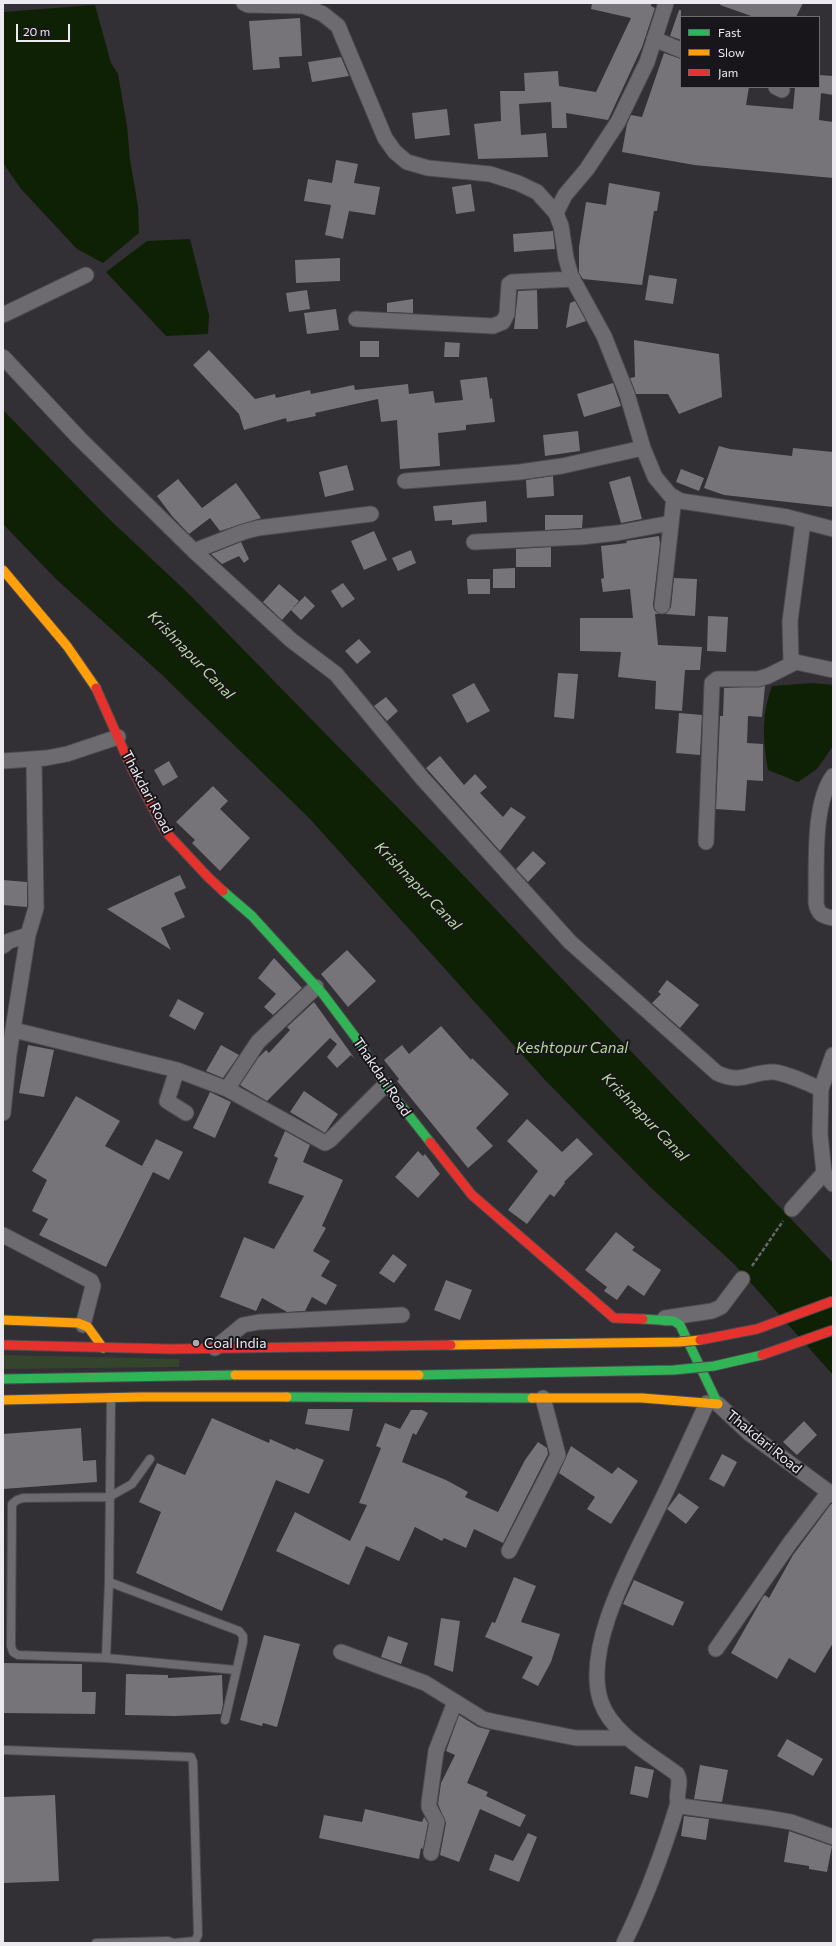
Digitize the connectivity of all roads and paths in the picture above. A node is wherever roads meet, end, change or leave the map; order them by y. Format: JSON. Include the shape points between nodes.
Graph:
{"nodes":[{"id":1,"x":244,"y":3,"type":"edge"},
{"id":2,"x":328,"y":3,"type":"edge"},
{"id":3,"x":666,"y":3,"type":"edge"},
{"id":4,"x":304,"y":6,"type":"junction"},
{"id":5,"x":654,"y":39,"type":"junction"},
{"id":6,"x":680,"y":50,"type":"edge"},
{"id":7,"x":556,"y":213,"type":"junction"},
{"id":8,"x":86,"y":274,"type":"dead end"},
{"id":9,"x":573,"y":279,"type":"junction"},
{"id":10,"x":3,"y":315,"type":"edge"},
{"id":11,"x":356,"y":319,"type":"dead end"},
{"id":12,"x":3,"y":357,"type":"edge"},
{"id":13,"x":643,"y":448,"type":"junction"},
{"id":14,"x":405,"y":481,"type":"dead end"},
{"id":15,"x":674,"y":497,"type":"junction"},
{"id":16,"x":371,"y":514,"type":"dead end"},
{"id":17,"x":803,"y":522,"type":"junction"},
{"id":18,"x":671,"y":523,"type":"junction"},
{"id":19,"x":833,"y":529,"type":"edge"},
{"id":20,"x":474,"y":542,"type":"dead end"},
{"id":21,"x":194,"y":551,"type":"junction"},
{"id":22,"x":3,"y":570,"type":"edge"},
{"id":23,"x":662,"y":606,"type":"dead end"},
{"id":24,"x":796,"y":662,"type":"junction"},
{"id":25,"x":833,"y":670,"type":"edge"},
{"id":26,"x":118,"y":736,"type":"junction"},
{"id":27,"x":34,"y":759,"type":"junction"},
{"id":28,"x":3,"y":761,"type":"edge"},
{"id":29,"x":833,"y":776,"type":"edge"},
{"id":30,"x":706,"y":842,"type":"dead end"},
{"id":31,"x":833,"y":918,"type":"edge"},
{"id":32,"x":28,"y":935,"type":"junction"},
{"id":33,"x":3,"y":946,"type":"edge"},
{"id":34,"x":316,"y":987,"type":"junction"},
{"id":35,"x":14,"y":1030,"type":"junction"},
{"id":36,"x":833,"y":1055,"type":"edge"},
{"id":37,"x":177,"y":1070,"type":"junction"},
{"id":38,"x":385,"y":1085,"type":"junction"},
{"id":39,"x":821,"y":1088,"type":"junction"},
{"id":40,"x":227,"y":1089,"type":"junction"},
{"id":41,"x":3,"y":1113,"type":"edge"},
{"id":42,"x":186,"y":1113,"type":"dead end"},
{"id":43,"x":828,"y":1178,"type":"edge"},
{"id":44,"x":792,"y":1209,"type":"joint"},
{"id":45,"x":3,"y":1235,"type":"edge"},
{"id":46,"x":742,"y":1278,"type":"joint"},
{"id":47,"x":833,"y":1301,"type":"edge"},
{"id":48,"x":402,"y":1314,"type":"dead end"},
{"id":49,"x":3,"y":1320,"type":"edge"},
{"id":50,"x":644,"y":1320,"type":"junction"},
{"id":51,"x":83,"y":1325,"type":"junction"},
{"id":52,"x":833,"y":1330,"type":"edge"},
{"id":53,"x":3,"y":1345,"type":"edge"},
{"id":54,"x":103,"y":1348,"type":"junction"},
{"id":55,"x":215,"y":1348,"type":"junction"},
{"id":56,"x":3,"y":1379,"type":"edge"},
{"id":57,"x":111,"y":1397,"type":"junction"},
{"id":58,"x":543,"y":1398,"type":"junction"},
{"id":59,"x":3,"y":1400,"type":"edge"},
{"id":60,"x":713,"y":1404,"type":"junction"},
{"id":61,"x":150,"y":1459,"type":"dead end"},
{"id":62,"x":831,"y":1493,"type":"edge"},
{"id":63,"x":109,"y":1496,"type":"junction"},
{"id":64,"x":509,"y":1551,"type":"dead end"},
{"id":65,"x":109,"y":1582,"type":"junction"},
{"id":66,"x":716,"y":1649,"type":"dead end"},
{"id":67,"x":341,"y":1652,"type":"dead end"},
{"id":68,"x":106,"y":1658,"type":"junction"},
{"id":69,"x":236,"y":1670,"type":"junction"},
{"id":70,"x":455,"y":1702,"type":"junction"},
{"id":71,"x":225,"y":1720,"type":"dead end"},
{"id":72,"x":628,"y":1738,"type":"junction"},
{"id":73,"x":3,"y":1750,"type":"edge"},
{"id":74,"x":678,"y":1803,"type":"junction"},
{"id":75,"x":833,"y":1837,"type":"edge"},
{"id":76,"x":431,"y":1853,"type":"dead end"},
{"id":77,"x":96,"y":1943,"type":"edge"},
{"id":78,"x":173,"y":1943,"type":"edge"},
{"id":79,"x":624,"y":1943,"type":"edge"}],
"edges":[{"from":1,"to":4,"type":"street"},
{"from":2,"to":4,"type":"street"},
{"from":3,"to":5,"type":"street"},
{"from":4,"to":7,"type":"street","via":[[323,14],[338,26],[385,138],[394,152],[407,162],[428,168],[490,174],[518,183],[537,192]]},
{"from":5,"to":6,"type":"street"},
{"from":5,"to":7,"type":"street","via":[[647,62],[618,122],[588,169],[565,195]]},
{"from":7,"to":9,"type":"street"},
{"from":8,"to":10,"type":"street"},
{"from":9,"to":11,"type":"street","via":[[512,282],[509,284],[507,314],[503,322],[493,326]]},
{"from":9,"to":13,"type":"street","via":[[604,336],[627,394]]},
{"from":12,"to":21,"type":"street","via":[[79,438]]},
{"from":13,"to":14,"type":"street","via":[[562,466],[520,472]]},
{"from":13,"to":15,"type":"street","via":[[655,477]]},
{"from":15,"to":17,"type":"street","via":[[681,501]]},
{"from":15,"to":18,"type":"street"},
{"from":16,"to":21,"type":"street","via":[[258,528]]},
{"from":17,"to":19,"type":"street"},
{"from":17,"to":24,"type":"street","via":[[790,621],[791,661]]},
{"from":18,"to":20,"type":"street","via":[[581,537]]},
{"from":18,"to":23,"type":"street"},
{"from":21,"to":39,"type":"street","via":[[291,640],[336,674],[422,778],[570,942],[717,1073],[729,1078],[742,1079],[774,1072]]},
{"from":22,"to":26,"type":"street","name":"Thakdari Road","via":[[67,646],[96,687]]},
{"from":24,"to":25,"type":"street"},
{"from":24,"to":30,"type":"street","via":[[758,679],[717,678],[712,683]]},
{"from":26,"to":27,"type":"street","via":[[67,754]]},
{"from":26,"to":34,"type":"street","name":"Thakdari Road","via":[[132,770],[165,831],[208,877],[252,916]]},
{"from":27,"to":28,"type":"street"},
{"from":27,"to":32,"type":"street","via":[[36,908]]},
{"from":29,"to":31,"type":"street","via":[[819,808],[816,903],[822,916]]},
{"from":32,"to":33,"type":"street"},
{"from":32,"to":35,"type":"street"},
{"from":34,"to":38,"type":"street","name":"Thakdari Road","via":[[356,1038]]},
{"from":34,"to":40,"type":"street","via":[[258,1042]]},
{"from":35,"to":37,"type":"street"},
{"from":35,"to":41,"type":"street"},
{"from":36,"to":39,"type":"street"},
{"from":37,"to":40,"type":"street"},
{"from":37,"to":42,"type":"street","via":[[166,1101]]},
{"from":38,"to":40,"type":"street","via":[[325,1143]]},
{"from":38,"to":50,"type":"street","name":"Thakdari Road","via":[[472,1195],[606,1314],[619,1320]]},
{"from":39,"to":43,"type":"street","via":[[820,1134]]},
{"from":43,"to":44,"type":"street"},
{"from":44,"to":46,"type":"path"},
{"from":45,"to":51,"type":"street","via":[[91,1281],[93,1286]]},
{"from":46,"to":50,"type":"street","via":[[721,1307],[712,1311]]},
{"from":47,"to":55,"type":"street","bridge":true,"via":[[776,1324],[747,1332],[679,1342]]},
{"from":48,"to":55,"type":"street","via":[[259,1322],[243,1325]]},
{"from":49,"to":51,"type":"street"},
{"from":50,"to":60,"type":"street","name":"Thakdari Road","via":[[674,1321],[680,1324]]},
{"from":51,"to":54,"type":"street","via":[[88,1327]]},
{"from":52,"to":56,"type":"street","bridge":true,"via":[[756,1358],[674,1370]]},
{"from":53,"to":54,"type":"street"},
{"from":54,"to":55,"type":"street"},
{"from":57,"to":58,"type":"street"},
{"from":57,"to":59,"type":"street"},
{"from":57,"to":63,"type":"lane"},
{"from":58,"to":60,"type":"street","via":[[665,1399]]},
{"from":58,"to":64,"type":"street","via":[[558,1455]]},
{"from":60,"to":62,"type":"street","name":"Thakdari Road"},
{"from":60,"to":72,"type":"street","via":[[616,1596],[602,1642],[596,1676],[601,1702]]},
{"from":61,"to":63,"type":"lane","via":[[132,1484]]},
{"from":62,"to":66,"type":"street","via":[[790,1544]]},
{"from":63,"to":65,"type":"lane"},
{"from":63,"to":68,"type":"lane","via":[[23,1498],[12,1504],[13,1652],[26,1656]]},
{"from":65,"to":68,"type":"lane"},
{"from":65,"to":69,"type":"lane","via":[[239,1631],[243,1636],[243,1642]]},
{"from":67,"to":70,"type":"street","via":[[416,1679]]},
{"from":68,"to":69,"type":"lane"},
{"from":69,"to":71,"type":"lane"},
{"from":70,"to":72,"type":"street","via":[[483,1719],[570,1738]]},
{"from":70,"to":76,"type":"street","via":[[436,1751],[429,1803],[437,1822]]},
{"from":72,"to":74,"type":"street","via":[[677,1774],[680,1780]]},
{"from":73,"to":78,"type":"lane","via":[[191,1757],[198,1934],[195,1941]]},
{"from":74,"to":75,"type":"street","via":[[684,1808],[791,1822]]},
{"from":74,"to":79,"type":"street","via":[[663,1853]]},
{"from":77,"to":78,"type":"lane"}]}
